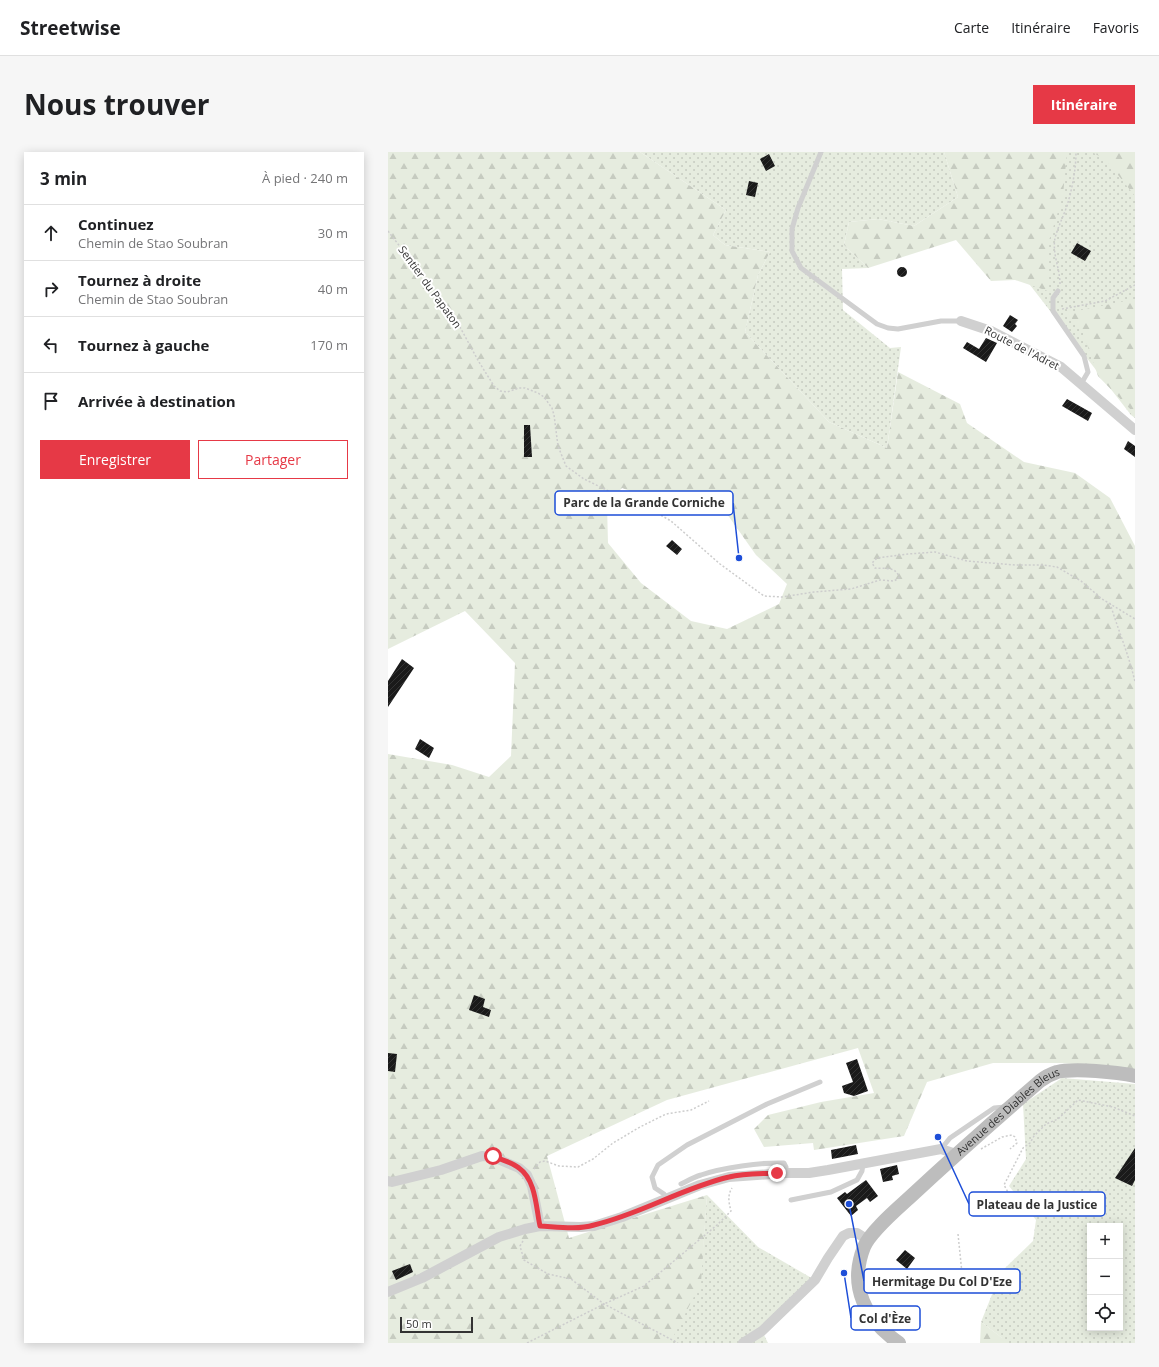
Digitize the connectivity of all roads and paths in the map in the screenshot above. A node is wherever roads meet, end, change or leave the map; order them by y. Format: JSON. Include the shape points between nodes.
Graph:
{"nodes":[{"id":1,"x":821,"y":152,"type":"edge"},
{"id":2,"x":1076,"y":152,"type":"edge"},
{"id":3,"x":388,"y":231,"type":"edge"},
{"id":4,"x":1135,"y":285,"type":"edge"},
{"id":5,"x":1058,"y":291,"type":"joint"},
{"id":6,"x":1053,"y":311,"type":"junction"},
{"id":7,"x":961,"y":321,"type":"joint"},
{"id":8,"x":1081,"y":384,"type":"junction"},
{"id":9,"x":1135,"y":430,"type":"edge"},
{"id":10,"x":1110,"y":603,"type":"junction"},
{"id":11,"x":1135,"y":619,"type":"edge"},
{"id":12,"x":1135,"y":682,"type":"edge"},
{"id":13,"x":1135,"y":1076,"type":"edge"},
{"id":14,"x":820,"y":1082,"type":"dead end"},
{"id":15,"x":709,"y":1101,"type":"dead end"},
{"id":16,"x":1010,"y":1107,"type":"junction"},
{"id":17,"x":1135,"y":1116,"type":"edge"},
{"id":18,"x":941,"y":1149,"type":"junction"},
{"id":19,"x":1010,"y":1149,"type":"dead end"},
{"id":20,"x":975,"y":1150,"type":"dead end"},
{"id":21,"x":956,"y":1154,"type":"junction"},
{"id":22,"x":863,"y":1164,"type":"junction"},
{"id":23,"x":786,"y":1173,"type":"junction"},
{"id":24,"x":527,"y":1175,"type":"junction"},
{"id":25,"x":738,"y":1175,"type":"junction"},
{"id":26,"x":388,"y":1181,"type":"edge"},
{"id":27,"x":681,"y":1184,"type":"dead end"},
{"id":28,"x":666,"y":1199,"type":"junction"},
{"id":29,"x":791,"y":1200,"type":"dead end"},
{"id":30,"x":1021,"y":1216,"type":"dead end"},
{"id":31,"x":540,"y":1226,"type":"junction"},
{"id":32,"x":525,"y":1229,"type":"junction"},
{"id":33,"x":958,"y":1234,"type":"dead end"},
{"id":34,"x":868,"y":1240,"type":"junction"},
{"id":35,"x":962,"y":1273,"type":"dead end"},
{"id":36,"x":388,"y":1292,"type":"edge"},
{"id":37,"x":604,"y":1304,"type":"junction"},
{"id":38,"x":527,"y":1343,"type":"edge"},
{"id":39,"x":678,"y":1343,"type":"edge"},
{"id":40,"x":744,"y":1343,"type":"edge"},
{"id":41,"x":899,"y":1343,"type":"edge"}],
"edges":[{"from":1,"to":7,"type":"lane","via":[[792,229],[792,251],[801,268],[877,324],[888,328]]},
{"from":2,"to":5,"type":"path","via":[[1067,206],[1055,240],[1060,277]]},
{"from":3,"to":10,"type":"path","name":"Sentier du Papaton","via":[[455,318],[494,386],[506,392],[525,388],[544,397],[552,408],[558,446],[566,466],[584,479],[671,521],[720,564],[764,596],[782,597],[851,590],[880,580],[894,581],[899,578],[898,573],[893,569],[875,568],[872,563],[876,558],[935,552],[967,561],[1057,567]]},
{"from":4,"to":6,"type":"path","via":[[1104,301]]},
{"from":5,"to":6,"type":"lane","via":[[1053,298]]},
{"from":6,"to":8,"type":"lane","via":[[1084,356],[1088,372]]},
{"from":7,"to":8,"type":"street","name":"Route de l'Adret","via":[[991,331],[1061,367]]},
{"from":8,"to":9,"type":"street","name":"Route de l'Adret"},
{"from":10,"to":11,"type":"path"},
{"from":10,"to":12,"type":"path"},
{"from":13,"to":16,"type":"main road","name":"Avenue des Diables Bleus","via":[[1111,1072],[1056,1072],[1040,1081]]},
{"from":14,"to":28,"type":"lane","via":[[768,1104],[687,1145],[658,1165],[652,1177],[655,1188],[664,1194]]},
{"from":15,"to":24,"type":"path","via":[[691,1110],[666,1114],[640,1127],[578,1167],[559,1166],[545,1161],[540,1162]]},
{"from":16,"to":18,"type":"lane","via":[[994,1108],[950,1138]]},
{"from":16,"to":21,"type":"main road","name":"Avenue des Diables Bleus"},
{"from":17,"to":30,"type":"path","via":[[1113,1107],[1078,1100],[1058,1119],[1046,1124],[1023,1148],[1004,1184]]},
{"from":18,"to":21,"type":"street"},
{"from":18,"to":22,"type":"street"},
{"from":19,"to":20,"type":"path","via":[[1017,1143],[1016,1137],[1012,1135],[1002,1136],[982,1149]]},
{"from":21,"to":34,"type":"main road","name":"Avenue des Diables Bleus","via":[[886,1219]]},
{"from":22,"to":23,"type":"street","via":[[808,1173]]},
{"from":22,"to":29,"type":"lane","via":[[857,1180],[831,1192]]},
{"from":23,"to":25,"type":"street"},
{"from":23,"to":27,"type":"lane","via":[[784,1163],[774,1163],[720,1170],[700,1175]]},
{"from":24,"to":26,"type":"street","via":[[511,1163],[493,1156],[482,1156],[441,1170]]},
{"from":24,"to":31,"type":"street","via":[[532,1186]]},
{"from":25,"to":28,"type":"street","via":[[700,1185]]},
{"from":25,"to":37,"type":"path","via":[[729,1193],[732,1211],[644,1286]]},
{"from":28,"to":31,"type":"street","via":[[594,1226]]},
{"from":31,"to":32,"type":"street"},
{"from":32,"to":36,"type":"street","via":[[499,1237],[422,1278]]},
{"from":32,"to":37,"type":"path","via":[[520,1246],[524,1260],[548,1274],[571,1279]]},
{"from":33,"to":35,"type":"path"},
{"from":34,"to":40,"type":"street","via":[[857,1233],[843,1236],[815,1280],[762,1331]]},
{"from":34,"to":41,"type":"main road","name":"Avenue des Diables Bleus","via":[[864,1246],[858,1280],[865,1306],[887,1335]]},
{"from":37,"to":38,"type":"path"},
{"from":37,"to":39,"type":"path"}]}
